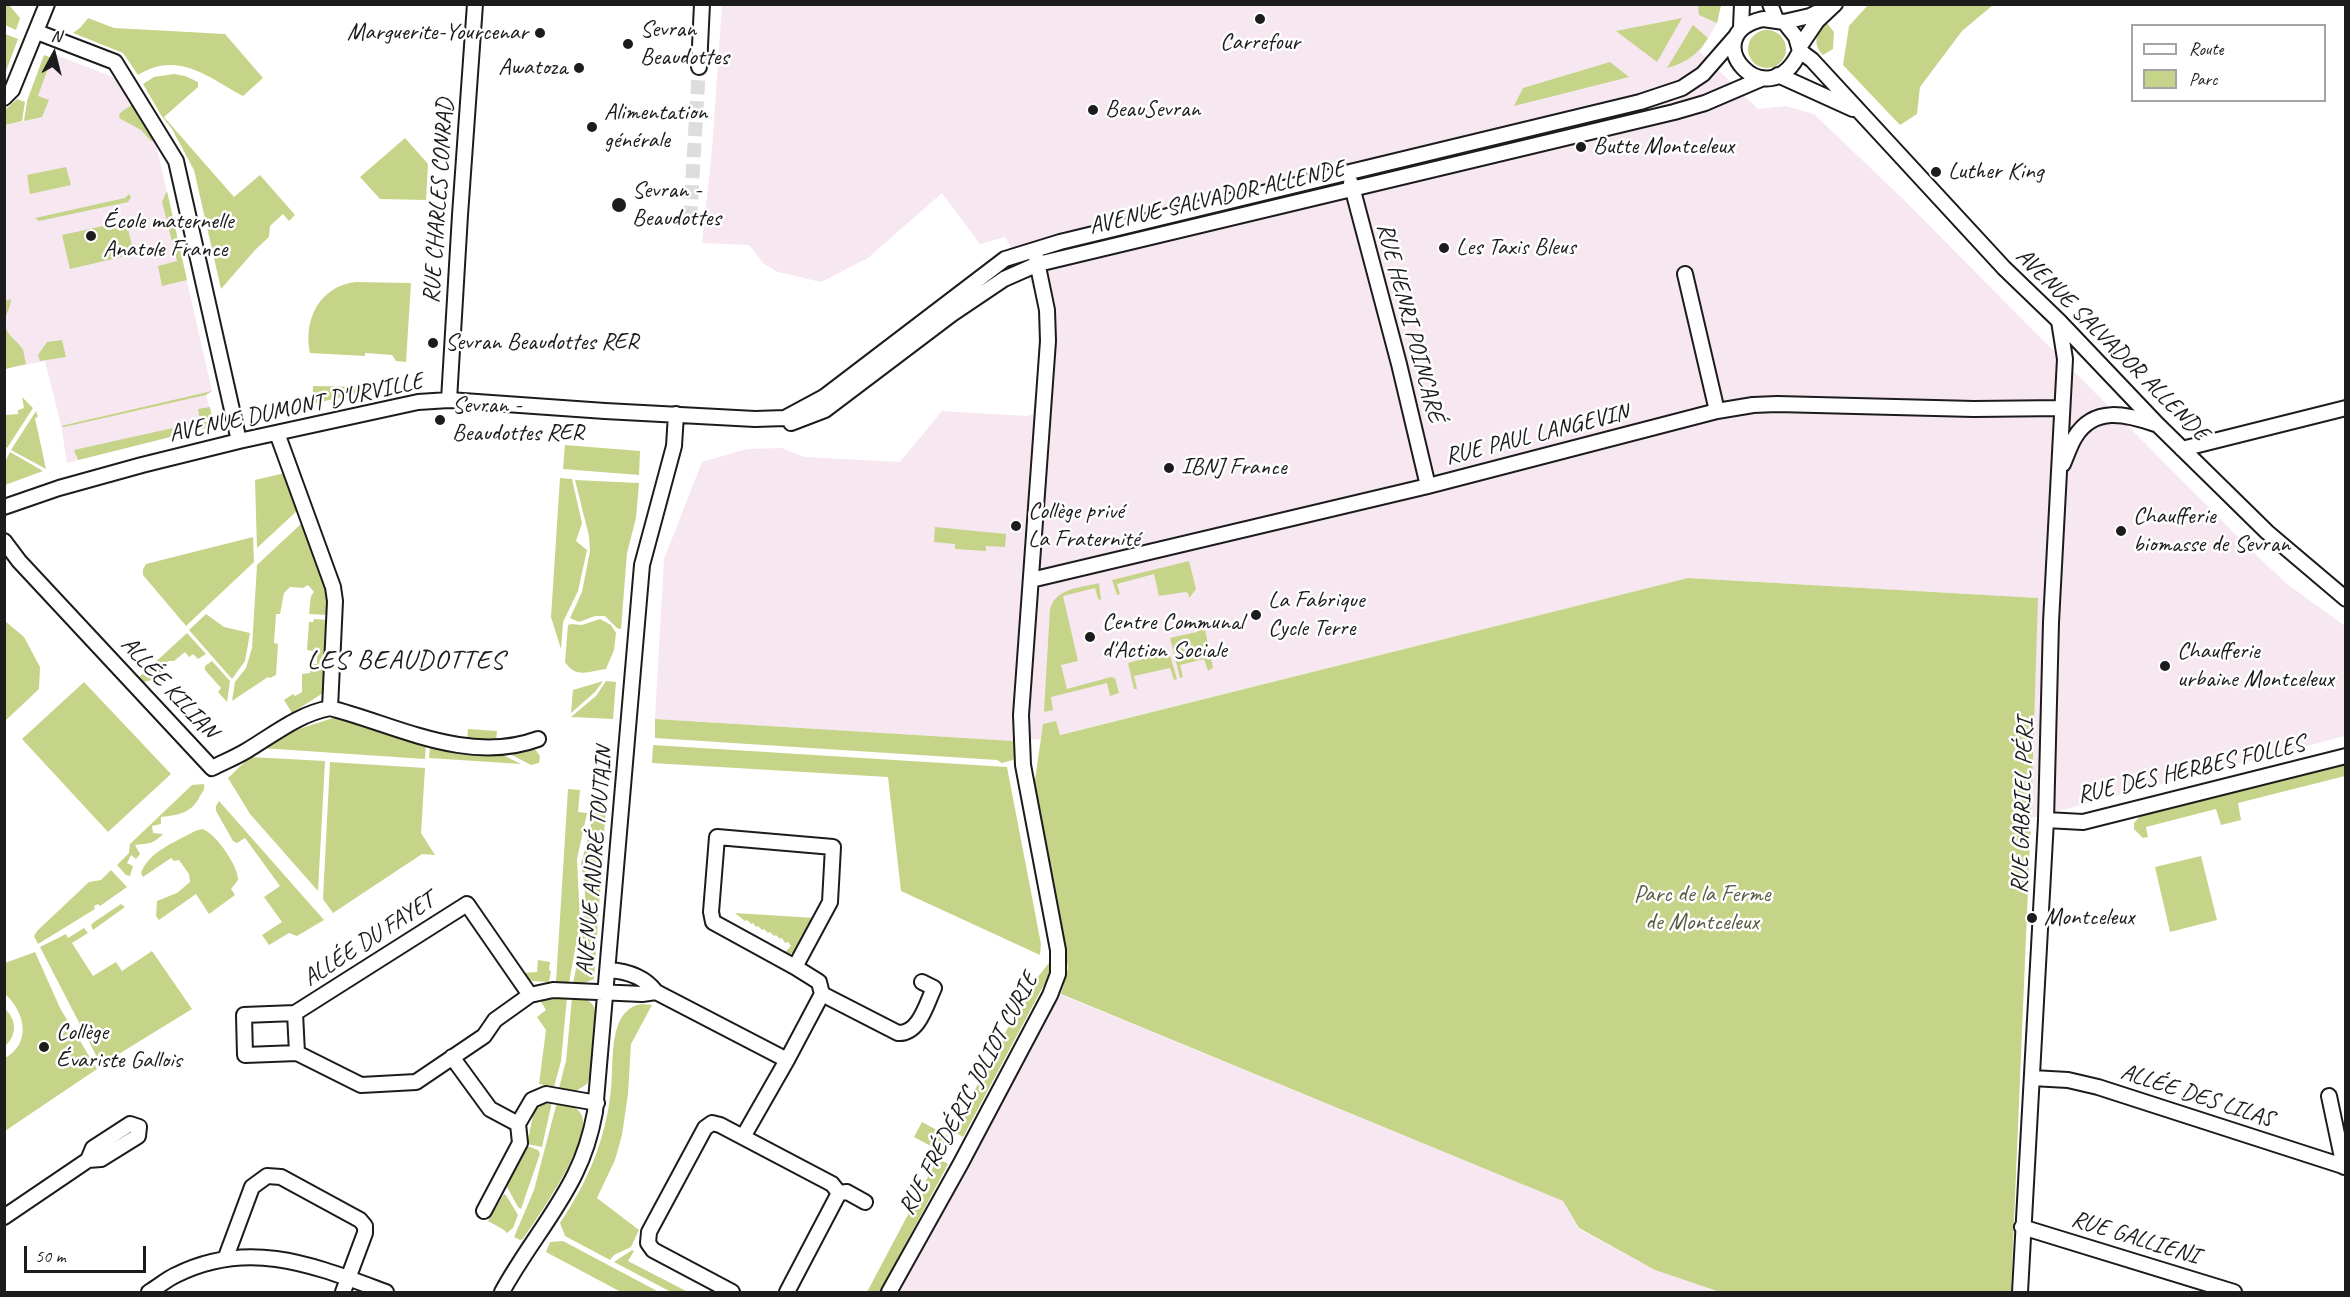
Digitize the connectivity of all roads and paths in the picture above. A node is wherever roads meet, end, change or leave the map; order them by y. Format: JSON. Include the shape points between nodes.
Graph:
{"nodes":[{"id":1,"x":47,"y":4,"type":"edge"},
{"id":2,"x":475,"y":4,"type":"edge"},
{"id":3,"x":702,"y":4,"type":"edge"},
{"id":4,"x":1742,"y":4,"type":"edge"},
{"id":5,"x":1770,"y":4,"type":"edge"},
{"id":6,"x":1834,"y":4,"type":"edge"},
{"id":7,"x":1780,"y":21,"type":"junction"},
{"id":8,"x":1739,"y":31,"type":"junction"},
{"id":9,"x":37,"y":32,"type":"junction"},
{"id":10,"x":1800,"y":49,"type":"junction"},
{"id":11,"x":699,"y":68,"type":"tunnel mouth"},
{"id":12,"x":1778,"y":75,"type":"junction"},
{"id":13,"x":1761,"y":79,"type":"junction"},
{"id":14,"x":4,"y":98,"type":"edge"},
{"id":15,"x":1858,"y":111,"type":"junction"},
{"id":16,"x":1348,"y":172,"type":"junction"},
{"id":17,"x":1352,"y":190,"type":"junction"},
{"id":18,"x":1034,"y":249,"type":"junction"},
{"id":19,"x":1038,"y":264,"type":"junction"},
{"id":20,"x":1685,"y":274,"type":"dead end"},
{"id":21,"x":2059,"y":321,"type":"junction"},
{"id":22,"x":449,"y":399,"type":"junction"},
{"id":23,"x":2062,"y":408,"type":"junction"},
{"id":24,"x":2346,"y":408,"type":"edge"},
{"id":25,"x":1717,"y":411,"type":"junction"},
{"id":26,"x":676,"y":414,"type":"junction"},
{"id":27,"x":720,"y":417,"type":"junction"},
{"id":28,"x":2158,"y":425,"type":"junction"},
{"id":29,"x":277,"y":433,"type":"junction"},
{"id":30,"x":239,"y":441,"type":"junction"},
{"id":31,"x":2182,"y":448,"type":"junction"},
{"id":32,"x":2060,"y":471,"type":"junction"},
{"id":33,"x":1428,"y":486,"type":"junction"},
{"id":34,"x":4,"y":507,"type":"edge"},
{"id":35,"x":4,"y":541,"type":"edge"},
{"id":36,"x":1031,"y":580,"type":"junction"},
{"id":37,"x":2346,"y":599,"type":"edge"},
{"id":38,"x":330,"y":708,"type":"junction"},
{"id":39,"x":538,"y":739,"type":"dead end"},
{"id":40,"x":2346,"y":756,"type":"edge"},
{"id":41,"x":2046,"y":820,"type":"junction"},
{"id":42,"x":795,"y":967,"type":"junction"},
{"id":43,"x":608,"y":970,"type":"junction"},
{"id":44,"x":934,"y":988,"type":"dead end"},
{"id":45,"x":606,"y":992,"type":"junction"},
{"id":46,"x":657,"y":992,"type":"junction"},
{"id":47,"x":822,"y":994,"type":"junction"},
{"id":48,"x":530,"y":995,"type":"junction"},
{"id":49,"x":295,"y":1013,"type":"junction"},
{"id":50,"x":297,"y":1053,"type":"junction"},
{"id":51,"x":452,"y":1057,"type":"junction"},
{"id":52,"x":787,"y":1060,"type":"junction"},
{"id":53,"x":2032,"y":1078,"type":"junction"},
{"id":54,"x":2329,"y":1096,"type":"dead end"},
{"id":55,"x":597,"y":1103,"type":"junction"},
{"id":56,"x":518,"y":1124,"type":"junction"},
{"id":57,"x":743,"y":1137,"type":"junction"},
{"id":58,"x":87,"y":1160,"type":"dead end"},
{"id":59,"x":2345,"y":1167,"type":"edge"},
{"id":60,"x":839,"y":1193,"type":"junction"},
{"id":61,"x":865,"y":1202,"type":"dead end"},
{"id":62,"x":484,"y":1210,"type":"dead end"},
{"id":63,"x":4,"y":1217,"type":"edge"},
{"id":64,"x":2022,"y":1227,"type":"junction"},
{"id":65,"x":226,"y":1257,"type":"junction"},
{"id":66,"x":349,"y":1279,"type":"junction"},
{"id":67,"x":149,"y":1293,"type":"edge"},
{"id":68,"x":344,"y":1293,"type":"edge"},
{"id":69,"x":386,"y":1293,"type":"edge"},
{"id":70,"x":502,"y":1293,"type":"edge"},
{"id":71,"x":732,"y":1293,"type":"edge"},
{"id":72,"x":787,"y":1293,"type":"edge"},
{"id":73,"x":889,"y":1293,"type":"edge"},
{"id":74,"x":2020,"y":1293,"type":"edge"},
{"id":75,"x":2234,"y":1293,"type":"edge"}],
"edges":[{"from":1,"to":9,"type":"street"},
{"from":2,"to":22,"type":"street","name":"RUE CHARLES CONRAD"},
{"from":3,"to":11,"type":"street"},
{"from":4,"to":8,"type":"street"},
{"from":5,"to":7,"type":"street"},
{"from":6,"to":7,"type":"street","via":[[1810,16]]},
{"from":6,"to":10,"type":"street","via":[[1817,21]]},
{"from":7,"to":8,"type":"street","via":[[1756,20]]},
{"from":7,"to":10,"type":"street","via":[[1791,28]]},
{"from":8,"to":13,"type":"street","via":[[1734,44],[1736,61],[1744,71]]},
{"from":8,"to":16,"type":"street","name":"AVENUE SALVADOR ALLENDE","via":[[1703,74],[1682,88],[1640,102]]},
{"from":9,"to":14,"type":"street","via":[[12,90]]},
{"from":9,"to":30,"type":"street","via":[[115,62],[177,161]]},
{"from":10,"to":12,"type":"street","via":[[1791,68]]},
{"from":10,"to":15,"type":"street","name":"AVENUE SALVADOR ALLENDE"},
{"from":12,"to":13,"type":"street"},
{"from":12,"to":15,"type":"street","name":"AVENUE SALVADOR ALLENDE"},
{"from":13,"to":17,"type":"street","name":"AVENUE SALVADOR ALLENDE","via":[[1674,112]]},
{"from":15,"to":21,"type":"street","name":"AVENUE SALVADOR ALLENDE","via":[[2004,268]]},
{"from":16,"to":17,"type":"street","name":"RUE HENRI POINCARÉ"},
{"from":16,"to":18,"type":"street","name":"AVENUE SALVADOR ALLENDE"},
{"from":17,"to":19,"type":"street","name":"AVENUE SALVADOR ALLENDE"},
{"from":17,"to":33,"type":"street","name":"RUE HENRI POINCARÉ"},
{"from":18,"to":19,"type":"street","name":"RUE FRÉDÉRIC JOLIOT CURIE"},
{"from":18,"to":27,"type":"street","name":"AVENUE SALVADOR ALLENDE","via":[[1005,259],[824,397],[785,418]]},
{"from":19,"to":27,"type":"street","name":"AVENUE SALVADOR ALLENDE","via":[[978,296],[825,410],[780,427],[754,429]]},
{"from":19,"to":36,"type":"street","name":"RUE FRÉDÉRIC JOLIOT CURIE","via":[[1047,310],[1048,341]]},
{"from":20,"to":25,"type":"street"},
{"from":21,"to":23,"type":"street","name":"RUE GABRIEL PÉRI","via":[[2065,359]]},
{"from":21,"to":28,"type":"street","name":"AVENUE SALVADOR ALLENDE"},
{"from":22,"to":26,"type":"street","name":"AVENUE DUMONT D'URVILLE"},
{"from":22,"to":29,"type":"street","name":"AVENUE DUMONT D'URVILLE","via":[[418,402]]},
{"from":23,"to":25,"type":"street","name":"RUE PAUL LANGEVIN","via":[[1777,404]]},
{"from":23,"to":32,"type":"street","name":"RUE GABRIEL PÉRI"},
{"from":24,"to":31,"type":"street"},
{"from":25,"to":33,"type":"street","name":"RUE PAUL LANGEVIN"},
{"from":26,"to":27,"type":"street","name":"AVENUE SALVADOR ALLENDE"},
{"from":26,"to":43,"type":"street","name":"AVENUE ANDRÉ TOUTAIN","via":[[674,446],[642,565]]},
{"from":28,"to":31,"type":"street","name":"AVENUE SALVADOR ALLENDE"},
{"from":28,"to":32,"type":"street","via":[[2126,414],[2093,419],[2075,436]]},
{"from":29,"to":30,"type":"street","name":"AVENUE DUMONT D'URVILLE"},
{"from":29,"to":38,"type":"street","via":[[333,587]]},
{"from":30,"to":34,"type":"street","name":"AVENUE DUMONT D'URVILLE","via":[[59,488]]},
{"from":31,"to":37,"type":"street","name":"AVENUE SALVADOR ALLENDE","via":[[2267,532]]},
{"from":32,"to":41,"type":"street","name":"RUE GABRIEL PÉRI"},
{"from":33,"to":36,"type":"street","name":"RUE PAUL LANGEVIN"},
{"from":35,"to":38,"type":"street","name":"ALLÉE KILIAN","via":[[212,768],[246,752],[275,731],[315,711]]},
{"from":36,"to":73,"type":"street","name":"RUE FRÉDÉRIC JOLIOT CURIE","via":[[1021,741],[1058,950],[1058,974],[1006,1079]]},
{"from":38,"to":39,"type":"street","via":[[451,744],[498,748]]},
{"from":40,"to":41,"type":"street","name":"RUE DES HERBES FOLLES","via":[[2083,822]]},
{"from":41,"to":53,"type":"street","name":"RUE GABRIEL PÉRI"},
{"from":42,"to":42,"type":"street","via":[[713,922],[717,837],[833,847],[830,902]]},
{"from":42,"to":47,"type":"street","via":[[819,982]]},
{"from":43,"to":45,"type":"street","name":"AVENUE ANDRÉ TOUTAIN"},
{"from":43,"to":46,"type":"street","via":[[626,971],[650,983]]},
{"from":44,"to":47,"type":"street","via":[[915,1027],[904,1034]]},
{"from":45,"to":46,"type":"street","name":"ALLÉE DU FAYET"},
{"from":45,"to":48,"type":"street","name":"ALLÉE DU FAYET","via":[[553,990]]},
{"from":45,"to":55,"type":"street","name":"AVENUE ANDRÉ TOUTAIN"},
{"from":46,"to":52,"type":"street"},
{"from":47,"to":52,"type":"street"},
{"from":48,"to":49,"type":"street","name":"ALLÉE DU FAYET","via":[[466,904]]},
{"from":48,"to":51,"type":"street","name":"ALLÉE DU FAYET","via":[[495,1020],[484,1036]]},
{"from":49,"to":50,"type":"street","name":"ALLÉE DU FAYET"},
{"from":49,"to":50,"type":"street","name":"ALLÉE DU FAYET","via":[[244,1015],[245,1055]]},
{"from":50,"to":51,"type":"street","name":"ALLÉE DU FAYET","via":[[362,1085],[416,1082]]},
{"from":51,"to":56,"type":"street","via":[[490,1108]]},
{"from":52,"to":57,"type":"street"},
{"from":53,"to":59,"type":"street","name":"ALLÉE DES LILAS","via":[[2098,1087]]},
{"from":53,"to":64,"type":"street","name":"RUE GABRIEL PÉRI"},
{"from":54,"to":59,"type":"street"},
{"from":55,"to":56,"type":"street","via":[[538,1096],[527,1106]]},
{"from":55,"to":70,"type":"street","name":"AVENUE ANDRÉ TOUTAIN","via":[[574,1175]]},
{"from":56,"to":62,"type":"street","via":[[520,1143]]},
{"from":57,"to":60,"type":"street","via":[[832,1184]]},
{"from":57,"to":71,"type":"street","via":[[708,1124],[648,1237],[653,1250]]},
{"from":58,"to":63,"type":"street"},
{"from":60,"to":61,"type":"street","via":[[847,1192]]},
{"from":60,"to":72,"type":"street"},
{"from":64,"to":74,"type":"street","name":"RUE GABRIEL PÉRI"},
{"from":64,"to":75,"type":"street","name":"RUE GALLIENI"},
{"from":65,"to":66,"type":"street","via":[[286,1259]]},
{"from":65,"to":66,"type":"street","via":[[252,1187],[267,1176],[280,1177],[365,1226]]},
{"from":65,"to":67,"type":"street","via":[[176,1275]]},
{"from":66,"to":68,"type":"street"},
{"from":66,"to":69,"type":"street"}]}
